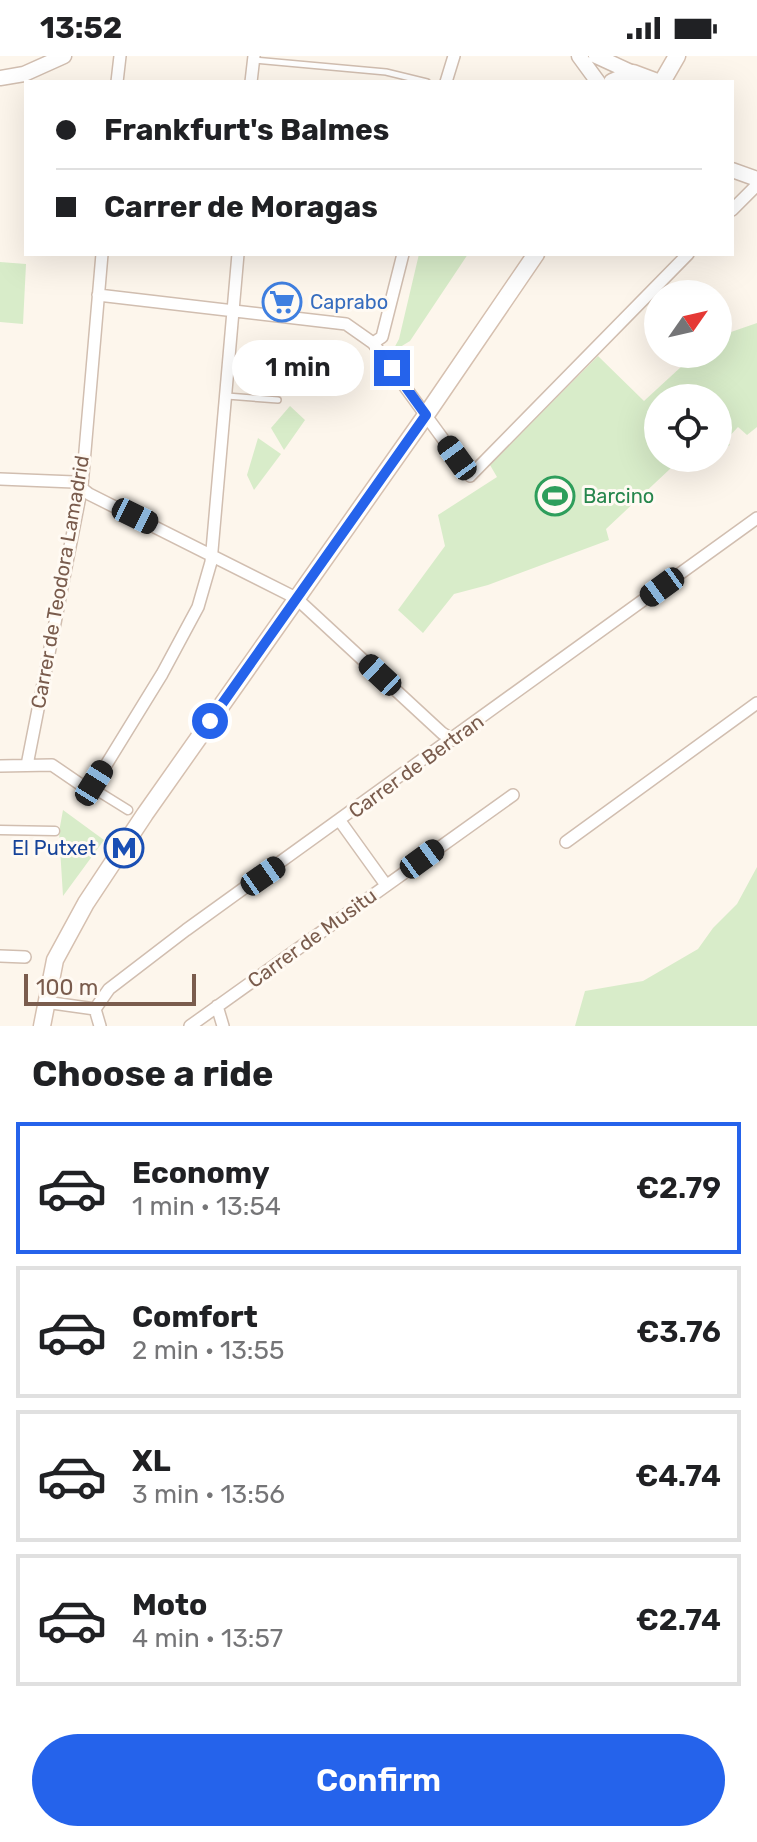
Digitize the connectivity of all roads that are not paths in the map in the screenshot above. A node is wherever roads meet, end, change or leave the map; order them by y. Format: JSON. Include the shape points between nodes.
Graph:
{"nodes":[{"id":1,"x":64,"y":56,"type":"edge"},
{"id":2,"x":120,"y":56,"type":"edge"},
{"id":3,"x":454,"y":56,"type":"edge"},
{"id":4,"x":579,"y":56,"type":"edge"},
{"id":5,"x":596,"y":56,"type":"edge"},
{"id":6,"x":677,"y":56,"type":"edge"},
{"id":7,"x":253,"y":58,"type":"edge"},
{"id":8,"x":633,"y":73,"type":"junction"},
{"id":9,"x":0,"y":78,"type":"edge"},
{"id":10,"x":117,"y":80,"type":"edge"},
{"id":11,"x":251,"y":80,"type":"edge"},
{"id":12,"x":419,"y":80,"type":"edge"},
{"id":13,"x":447,"y":80,"type":"edge"},
{"id":14,"x":597,"y":80,"type":"edge"},
{"id":15,"x":617,"y":80,"type":"edge"},
{"id":16,"x":653,"y":80,"type":"edge"},
{"id":17,"x":660,"y":80,"type":"edge"},
{"id":18,"x":734,"y":171,"type":"edge"},
{"id":19,"x":757,"y":182,"type":"edge"},
{"id":20,"x":734,"y":208,"type":"edge"},
{"id":21,"x":102,"y":256,"type":"edge"},
{"id":22,"x":238,"y":256,"type":"edge"},
{"id":23,"x":402,"y":256,"type":"edge"},
{"id":24,"x":535,"y":256,"type":"edge"},
{"id":25,"x":686,"y":256,"type":"edge"},
{"id":26,"x":98,"y":295,"type":"junction"},
{"id":27,"x":234,"y":310,"type":"junction"},
{"id":28,"x":373,"y":343,"type":"junction"},
{"id":29,"x":226,"y":396,"type":"junction"},
{"id":30,"x":278,"y":400,"type":"dead end"},
{"id":31,"x":426,"y":415,"type":"junction"},
{"id":32,"x":0,"y":479,"type":"edge"},
{"id":33,"x":82,"y":486,"type":"junction"},
{"id":34,"x":757,"y":518,"type":"edge"},
{"id":35,"x":213,"y":554,"type":"junction"},
{"id":36,"x":296,"y":598,"type":"junction"},
{"id":37,"x":757,"y":703,"type":"edge"},
{"id":38,"x":453,"y":740,"type":"junction"},
{"id":39,"x":27,"y":765,"type":"junction"},
{"id":40,"x":0,"y":766,"type":"edge"},
{"id":41,"x":90,"y":791,"type":"junction"},
{"id":42,"x":513,"y":795,"type":"dead end"},
{"id":43,"x":128,"y":810,"type":"dead end"},
{"id":44,"x":340,"y":821,"type":"junction"},
{"id":45,"x":0,"y":830,"type":"edge"},
{"id":46,"x":55,"y":831,"type":"dead end"},
{"id":47,"x":566,"y":842,"type":"dead end"},
{"id":48,"x":386,"y":885,"type":"junction"},
{"id":49,"x":0,"y":956,"type":"edge"},
{"id":50,"x":25,"y":957,"type":"dead end"},
{"id":51,"x":45,"y":1002,"type":"junction"},
{"id":52,"x":217,"y":1006,"type":"junction"},
{"id":53,"x":95,"y":1009,"type":"junction"},
{"id":54,"x":42,"y":1026,"type":"edge"},
{"id":55,"x":100,"y":1026,"type":"edge"},
{"id":56,"x":190,"y":1026,"type":"edge"},
{"id":57,"x":223,"y":1026,"type":"edge"}],
"edges":[{"from":1,"to":9,"type":"street","via":[[24,74]]},
{"from":2,"to":10,"type":"street"},
{"from":3,"to":13,"type":"street"},
{"from":4,"to":14,"type":"street"},
{"from":5,"to":8,"type":"street"},
{"from":6,"to":17,"type":"main road"},
{"from":7,"to":11,"type":"street"},
{"from":7,"to":12,"type":"lane"},
{"from":8,"to":15,"type":"main road"},
{"from":8,"to":16,"type":"main road"},
{"from":18,"to":19,"type":"street"},
{"from":19,"to":20,"type":"street"},
{"from":21,"to":26,"type":"street","name":"Carrer de Teodora Lamadrid"},
{"from":22,"to":27,"type":"street"},
{"from":23,"to":28,"type":"street","via":[[382,337]]},
{"from":24,"to":31,"type":"main road"},
{"from":25,"to":31,"type":"street","via":[[470,476]]},
{"from":26,"to":27,"type":"street"},
{"from":26,"to":33,"type":"street","name":"Carrer de Teodora Lamadrid"},
{"from":27,"to":28,"type":"street","via":[[337,321]]},
{"from":27,"to":29,"type":"street"},
{"from":28,"to":31,"type":"street"},
{"from":29,"to":30,"type":"lane"},
{"from":29,"to":35,"type":"street"},
{"from":31,"to":36,"type":"main road"},
{"from":32,"to":33,"type":"street"},
{"from":33,"to":35,"type":"street"},
{"from":33,"to":39,"type":"street","name":"Carrer de Teodora Lamadrid"},
{"from":34,"to":38,"type":"street","name":"Carrer de Bertran"},
{"from":35,"to":36,"type":"street"},
{"from":35,"to":41,"type":"street","via":[[198,607]]},
{"from":36,"to":38,"type":"street"},
{"from":36,"to":51,"type":"main road","via":[[86,903],[55,960]]},
{"from":37,"to":47,"type":"street"},
{"from":38,"to":44,"type":"street","name":"Carrer de Bertran"},
{"from":39,"to":40,"type":"street"},
{"from":39,"to":41,"type":"street","via":[[52,765]]},
{"from":41,"to":43,"type":"street"},
{"from":42,"to":48,"type":"street","name":"Carrer de Musitu"},
{"from":44,"to":48,"type":"street"},
{"from":44,"to":53,"type":"street","name":"Carrer de Bertran","via":[[109,989]]},
{"from":45,"to":46,"type":"street"},
{"from":48,"to":52,"type":"street","name":"Carrer de Musitu"},
{"from":49,"to":50,"type":"street"},
{"from":51,"to":53,"type":"street"},
{"from":51,"to":54,"type":"main road"},
{"from":52,"to":56,"type":"street","name":"Carrer de Musitu"},
{"from":52,"to":57,"type":"street"},
{"from":53,"to":55,"type":"street"}]}
